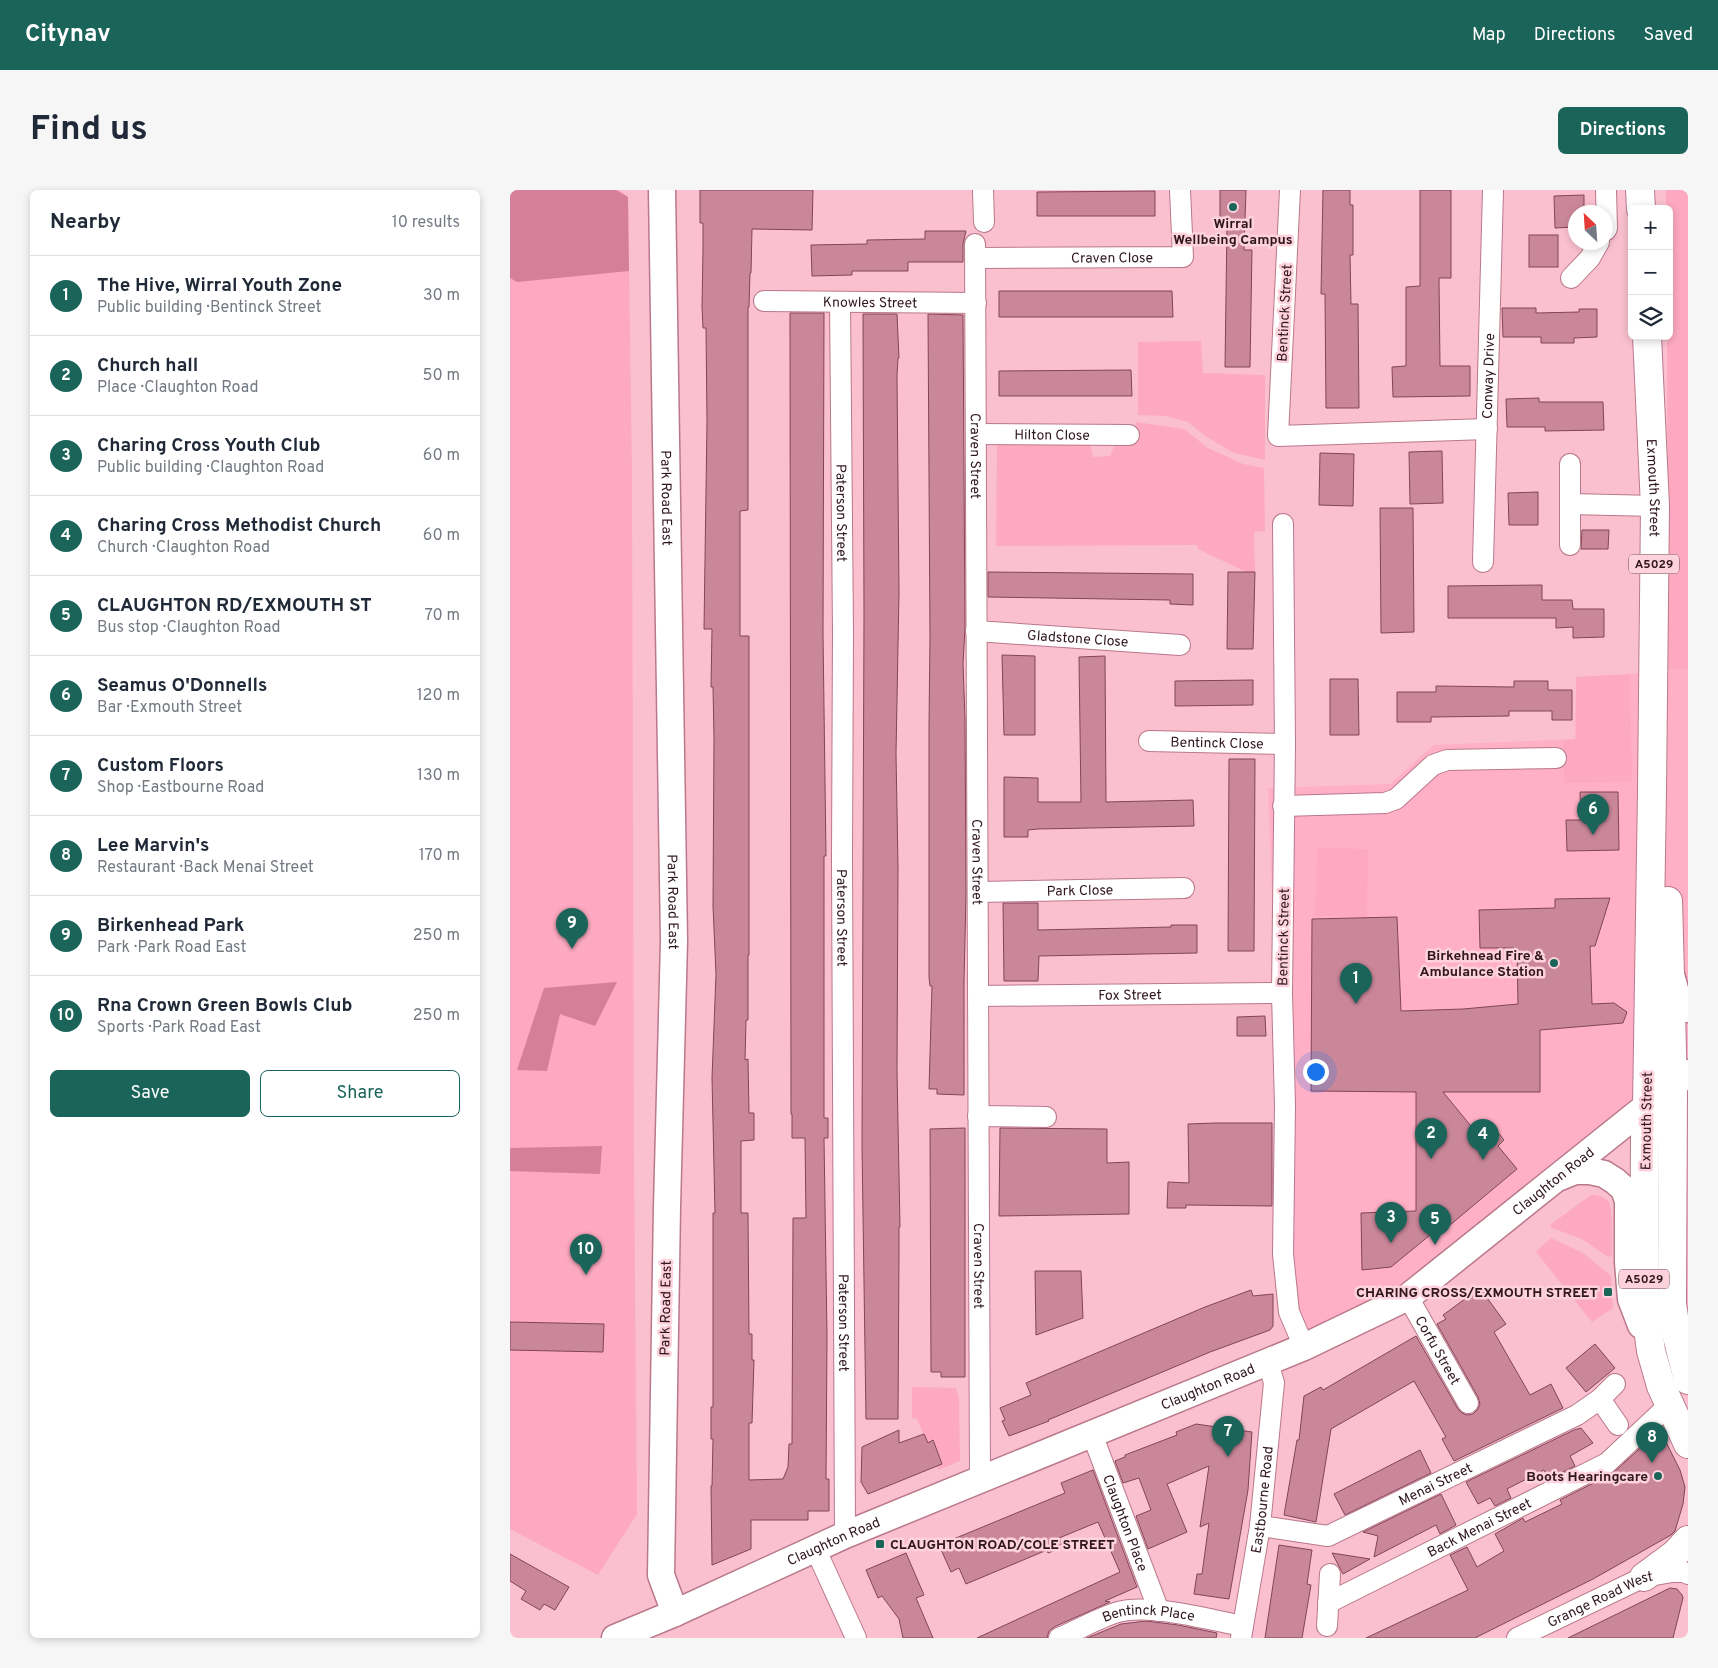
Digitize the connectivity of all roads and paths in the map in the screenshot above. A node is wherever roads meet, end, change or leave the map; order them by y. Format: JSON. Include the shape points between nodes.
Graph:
{"nodes":[{"id":1,"x":662,"y":190,"type":"edge"},
{"id":2,"x":983,"y":190,"type":"edge"},
{"id":3,"x":1180,"y":190,"type":"edge"},
{"id":4,"x":1290,"y":190,"type":"edge"},
{"id":5,"x":1493,"y":190,"type":"edge"},
{"id":6,"x":1606,"y":190,"type":"edge"},
{"id":7,"x":1640,"y":190,"type":"edge"},
{"id":8,"x":1606,"y":205,"type":"edge"},
{"id":9,"x":1641,"y":205,"type":"edge"},
{"id":10,"x":984,"y":222,"type":"dead end"},
{"id":11,"x":1594,"y":250,"type":"edge"},
{"id":12,"x":976,"y":251,"type":"joint"},
{"id":13,"x":1572,"y":278,"type":"dead end"},
{"id":14,"x":764,"y":302,"type":"dead end"},
{"id":15,"x":840,"y":302,"type":"junction"},
{"id":16,"x":976,"y":303,"type":"junction"},
{"id":17,"x":1647,"y":340,"type":"edge"},
{"id":18,"x":1487,"y":429,"type":"junction"},
{"id":19,"x":976,"y":434,"type":"junction"},
{"id":20,"x":1129,"y":435,"type":"dead end"},
{"id":21,"x":1570,"y":464,"type":"dead end"},
{"id":22,"x":1570,"y":504,"type":"junction"},
{"id":23,"x":1655,"y":506,"type":"junction"},
{"id":24,"x":1283,"y":524,"type":"dead end"},
{"id":25,"x":1570,"y":545,"type":"dead end"},
{"id":26,"x":1483,"y":562,"type":"dead end"},
{"id":27,"x":976,"y":632,"type":"junction"},
{"id":28,"x":1180,"y":645,"type":"dead end"},
{"id":29,"x":1149,"y":741,"type":"dead end"},
{"id":30,"x":1285,"y":744,"type":"junction"},
{"id":31,"x":1556,"y":758,"type":"dead end"},
{"id":32,"x":1652,"y":791,"type":"junction"},
{"id":33,"x":1283,"y":806,"type":"junction"},
{"id":34,"x":1184,"y":888,"type":"dead end"},
{"id":35,"x":978,"y":892,"type":"junction"},
{"id":36,"x":1670,"y":972,"type":"junction"},
{"id":37,"x":1282,"y":993,"type":"junction"},
{"id":38,"x":978,"y":996,"type":"junction"},
{"id":39,"x":1688,"y":1009,"type":"edge"},
{"id":40,"x":1681,"y":1080,"type":"edge"},
{"id":41,"x":1647,"y":1107,"type":"junction"},
{"id":42,"x":978,"y":1116,"type":"junction"},
{"id":43,"x":1046,"y":1117,"type":"dead end"},
{"id":44,"x":1559,"y":1178,"type":"junction"},
{"id":45,"x":1408,"y":1297,"type":"junction"},
{"id":46,"x":1304,"y":1347,"type":"junction"},
{"id":47,"x":1651,"y":1351,"type":"junction"},
{"id":48,"x":1268,"y":1362,"type":"junction"},
{"id":49,"x":1688,"y":1380,"type":"edge"},
{"id":50,"x":1615,"y":1384,"type":"dead end"},
{"id":51,"x":1600,"y":1399,"type":"junction"},
{"id":52,"x":1468,"y":1403,"type":"dead end"},
{"id":53,"x":1669,"y":1405,"type":"junction"},
{"id":54,"x":1618,"y":1425,"type":"dead end"},
{"id":55,"x":1092,"y":1434,"type":"junction"},
{"id":56,"x":1688,"y":1444,"type":"edge"},
{"id":57,"x":980,"y":1479,"type":"junction"},
{"id":58,"x":1260,"y":1526,"type":"junction"},
{"id":59,"x":845,"y":1534,"type":"junction"},
{"id":60,"x":1688,"y":1540,"type":"edge"},
{"id":61,"x":815,"y":1548,"type":"junction"},
{"id":62,"x":1330,"y":1574,"type":"dead end"},
{"id":63,"x":1688,"y":1574,"type":"edge"},
{"id":64,"x":1644,"y":1578,"type":"junction"},
{"id":65,"x":1328,"y":1603,"type":"junction"},
{"id":66,"x":1159,"y":1610,"type":"junction"},
{"id":67,"x":675,"y":1613,"type":"junction"},
{"id":68,"x":1327,"y":1626,"type":"dead end"},
{"id":69,"x":1242,"y":1632,"type":"edge"},
{"id":70,"x":615,"y":1638,"type":"edge"},
{"id":71,"x":856,"y":1638,"type":"edge"},
{"id":72,"x":1059,"y":1638,"type":"edge"},
{"id":73,"x":1517,"y":1638,"type":"edge"}],
"edges":[{"from":1,"to":67,"type":"street","name":"Park Road East","via":[[674,942],[660,1575]]},
{"from":2,"to":10,"type":"street"},
{"from":3,"to":12,"type":"street","name":"Craven Close","via":[[1183,257]]},
{"from":4,"to":18,"type":"street","name":"Bentinck Street","via":[[1278,436]]},
{"from":5,"to":18,"type":"street","name":"Conway Drive"},
{"from":6,"to":8,"type":"street"},
{"from":7,"to":9,"type":"main road"},
{"from":11,"to":13,"type":"street"},
{"from":12,"to":16,"type":"street","name":"Craven Street"},
{"from":14,"to":15,"type":"street","name":"Knowles Street"},
{"from":15,"to":16,"type":"street","name":"Knowles Street"},
{"from":15,"to":59,"type":"street","name":"Paterson Street"},
{"from":16,"to":19,"type":"street","name":"Craven Street"},
{"from":17,"to":23,"type":"main road","name":"Exmouth Street","number":"A5029"},
{"from":18,"to":26,"type":"street","name":"Conway Drive"},
{"from":19,"to":20,"type":"street","name":"Hilton Close"},
{"from":19,"to":27,"type":"street","name":"Craven Street"},
{"from":21,"to":22,"type":"street"},
{"from":22,"to":23,"type":"street"},
{"from":22,"to":25,"type":"street"},
{"from":23,"to":32,"type":"main road","name":"Exmouth Street","number":"A5029"},
{"from":24,"to":30,"type":"street","name":"Bentinck Street"},
{"from":27,"to":28,"type":"street","name":"Gladstone Close"},
{"from":27,"to":35,"type":"street","name":"Craven Street"},
{"from":29,"to":30,"type":"street","name":"Bentinck Close"},
{"from":30,"to":33,"type":"street","name":"Bentinck Street"},
{"from":31,"to":33,"type":"street","via":[[1446,760],[1432,765],[1396,799],[1384,803]]},
{"from":32,"to":36,"type":"main road","name":"Exmouth Street","number":"A5029","via":[[1668,891]]},
{"from":32,"to":41,"type":"main road","name":"Exmouth Street","number":"A5029"},
{"from":33,"to":37,"type":"street","name":"Bentinck Street"},
{"from":34,"to":35,"type":"street","name":"Park Close"},
{"from":35,"to":38,"type":"street","name":"Craven Street"},
{"from":36,"to":39,"type":"street","via":[[1678,1000]]},
{"from":36,"to":40,"type":"main road","name":"Exmouth Street","number":"A5029"},
{"from":37,"to":38,"type":"street","name":"Fox Street"},
{"from":37,"to":46,"type":"street","name":"Bentinck Street","via":[[1283,1254],[1289,1312]]},
{"from":38,"to":42,"type":"street","name":"Craven Street"},
{"from":40,"to":41,"type":"street","name":"Claughton Road"},
{"from":40,"to":49,"type":"main road","name":"Exmouth Street","number":"A5029","via":[[1672,1304]]},
{"from":41,"to":44,"type":"street","name":"Claughton Road"},
{"from":41,"to":47,"type":"main road","name":"Exmouth Street","number":"A5029","via":[[1644,1297]]},
{"from":42,"to":43,"type":"street"},
{"from":42,"to":57,"type":"street","name":"Craven Street"},
{"from":44,"to":45,"type":"street","name":"Claughton Road"},
{"from":44,"to":47,"type":"street","via":[[1575,1171],[1590,1170],[1604,1174],[1624,1189],[1628,1201],[1631,1299]]},
{"from":45,"to":46,"type":"street","name":"Claughton Road"},
{"from":45,"to":52,"type":"street","name":"Corfu Street"},
{"from":46,"to":48,"type":"street","name":"Claughton Road"},
{"from":47,"to":53,"type":"main road","name":"Exmouth Street","number":"A5029"},
{"from":48,"to":55,"type":"street","name":"Claughton Road"},
{"from":48,"to":58,"type":"street","name":"Eastbourne Road","via":[[1274,1383]]},
{"from":50,"to":51,"type":"street","name":"Menai Street"},
{"from":51,"to":54,"type":"street"},
{"from":51,"to":58,"type":"street","name":"Menai Street","via":[[1577,1415],[1328,1536]]},
{"from":53,"to":56,"type":"main road","name":"Exmouth Street","number":"A5029"},
{"from":53,"to":65,"type":"street","name":"Back Menai Street","via":[[1607,1462]]},
{"from":55,"to":57,"type":"street","name":"Claughton Road"},
{"from":55,"to":66,"type":"street","name":"Claughton Place"},
{"from":57,"to":59,"type":"street","name":"Claughton Road"},
{"from":58,"to":69,"type":"street","name":"Eastbourne Road"},
{"from":59,"to":61,"type":"street","name":"Claughton Road"},
{"from":60,"to":64,"type":"main road"},
{"from":61,"to":67,"type":"street","name":"Claughton Road"},
{"from":61,"to":71,"type":"street"},
{"from":62,"to":65,"type":"street"},
{"from":63,"to":64,"type":"street","name":"Grange Road West","via":[[1672,1572]]},
{"from":64,"to":73,"type":"street","name":"Grange Road West"},
{"from":65,"to":68,"type":"street"},
{"from":66,"to":69,"type":"street","name":"Bentinck Place"},
{"from":66,"to":72,"type":"street","name":"Bentinck Place","via":[[1119,1612]]},
{"from":67,"to":70,"type":"street","name":"Claughton Road"}]}
